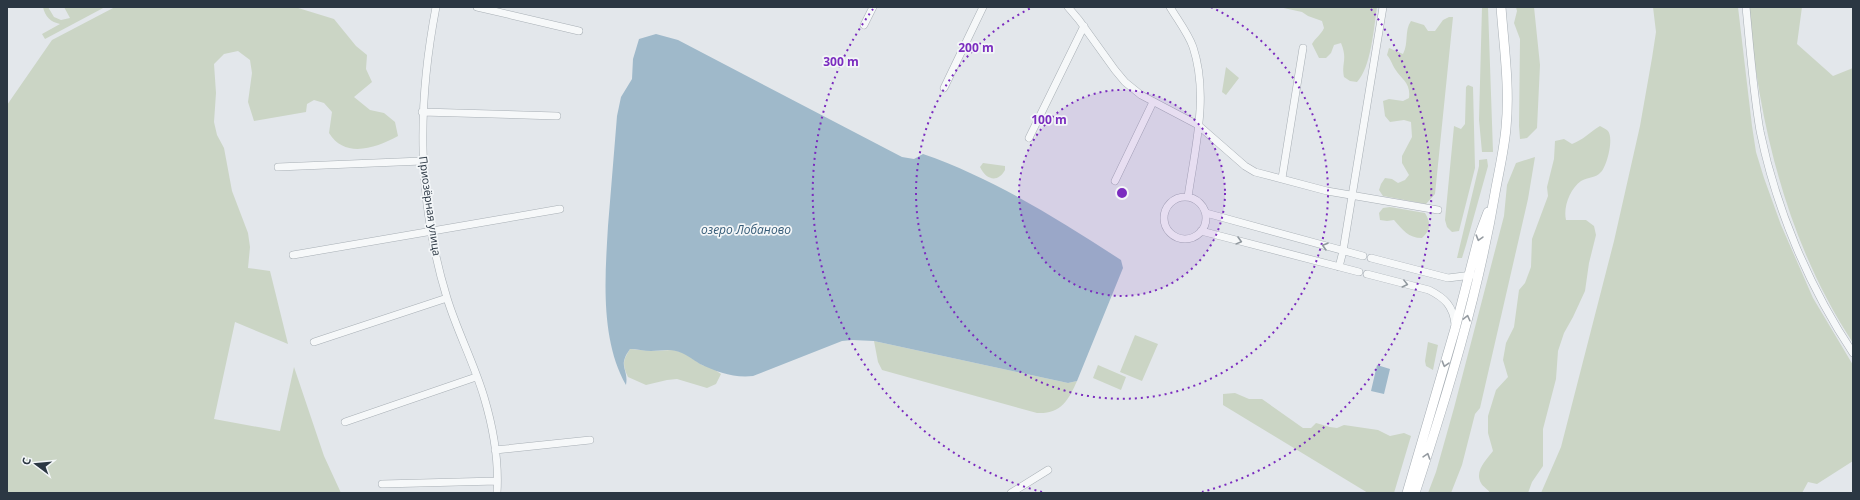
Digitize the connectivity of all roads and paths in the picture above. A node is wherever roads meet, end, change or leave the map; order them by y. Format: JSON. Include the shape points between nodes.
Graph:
{"nodes":[{"id":1,"x":436,"y":7,"type":"edge"},
{"id":2,"x":477,"y":7,"type":"edge"},
{"id":3,"x":873,"y":7,"type":"edge"},
{"id":4,"x":983,"y":7,"type":"edge"},
{"id":5,"x":1068,"y":7,"type":"edge"},
{"id":6,"x":1170,"y":7,"type":"edge"},
{"id":7,"x":1383,"y":7,"type":"edge"},
{"id":8,"x":1502,"y":7,"type":"edge"},
{"id":9,"x":1746,"y":7,"type":"edge"},
{"id":10,"x":864,"y":25,"type":"dead end"},
{"id":11,"x":1084,"y":26,"type":"junction"},
{"id":12,"x":579,"y":31,"type":"dead end"},
{"id":13,"x":1303,"y":48,"type":"dead end"},
{"id":14,"x":944,"y":88,"type":"dead end"},
{"id":15,"x":1153,"y":102,"type":"junction"},
{"id":16,"x":422,"y":112,"type":"junction"},
{"id":17,"x":558,"y":116,"type":"dead end"},
{"id":18,"x":1198,"y":125,"type":"junction"},
{"id":19,"x":1029,"y":138,"type":"dead end"},
{"id":20,"x":422,"y":161,"type":"junction"},
{"id":21,"x":278,"y":167,"type":"dead end"},
{"id":22,"x":1282,"y":178,"type":"junction"},
{"id":23,"x":1115,"y":181,"type":"dead end"},
{"id":24,"x":1352,"y":196,"type":"junction"},
{"id":25,"x":1188,"y":197,"type":"junction"},
{"id":26,"x":560,"y":209,"type":"dead end"},
{"id":27,"x":1438,"y":210,"type":"dead end"},
{"id":28,"x":1206,"y":213,"type":"junction"},
{"id":29,"x":431,"y":231,"type":"junction"},
{"id":30,"x":1201,"y":231,"type":"junction"},
{"id":31,"x":1343,"y":251,"type":"junction"},
{"id":32,"x":293,"y":255,"type":"dead end"},
{"id":33,"x":1363,"y":256,"type":"dead end"},
{"id":34,"x":1371,"y":258,"type":"dead end"},
{"id":35,"x":1339,"y":267,"type":"junction"},
{"id":36,"x":1359,"y":272,"type":"dead end"},
{"id":37,"x":1367,"y":274,"type":"dead end"},
{"id":38,"x":1474,"y":275,"type":"junction"},
{"id":39,"x":447,"y":298,"type":"junction"},
{"id":40,"x":1455,"y":329,"type":"junction"},
{"id":41,"x":314,"y":342,"type":"dead end"},
{"id":42,"x":1853,"y":354,"type":"edge"},
{"id":43,"x":476,"y":377,"type":"junction"},
{"id":44,"x":345,"y":422,"type":"dead end"},
{"id":45,"x":590,"y":440,"type":"dead end"},
{"id":46,"x":495,"y":450,"type":"junction"},
{"id":47,"x":1048,"y":470,"type":"dead end"},
{"id":48,"x":497,"y":481,"type":"junction"},
{"id":49,"x":382,"y":484,"type":"dead end"},
{"id":50,"x":497,"y":493,"type":"edge"},
{"id":51,"x":1011,"y":493,"type":"edge"},
{"id":52,"x":1407,"y":493,"type":"edge"},
{"id":53,"x":1415,"y":493,"type":"edge"}],
"edges":[{"from":1,"to":16,"type":"street","name":"Приозёрная улица"},
{"from":2,"to":12,"type":"street"},
{"from":3,"to":10,"type":"street"},
{"from":4,"to":14,"type":"street"},
{"from":5,"to":11,"type":"street"},
{"from":6,"to":18,"type":"street","via":[[1192,46],[1199,71],[1201,95]]},
{"from":7,"to":24,"type":"street"},
{"from":8,"to":38,"type":"main road","via":[[1506,126],[1496,188],[1479,236]]},
{"from":9,"to":42,"type":"street","via":[[1760,130],[1771,173],[1804,266]]},
{"from":11,"to":15,"type":"street","via":[[1125,82],[1141,96]]},
{"from":11,"to":19,"type":"street"},
{"from":13,"to":22,"type":"street"},
{"from":15,"to":18,"type":"street"},
{"from":15,"to":23,"type":"street"},
{"from":16,"to":17,"type":"street"},
{"from":16,"to":20,"type":"street","name":"Приозёрная улица"},
{"from":18,"to":22,"type":"street","via":[[1244,166],[1255,172]]},
{"from":18,"to":25,"type":"street"},
{"from":20,"to":21,"type":"street"},
{"from":20,"to":29,"type":"street","name":"Приозёрная улица"},
{"from":22,"to":24,"type":"street"},
{"from":24,"to":27,"type":"street"},
{"from":24,"to":31,"type":"street"},
{"from":25,"to":28,"type":"street","via":[[1201,204]]},
{"from":25,"to":30,"type":"street","via":[[1179,198],[1167,207],[1167,227],[1173,234],[1182,238],[1190,238]]},
{"from":26,"to":29,"type":"street"},
{"from":28,"to":30,"type":"street","via":[[1206,223]]},
{"from":31,"to":28,"type":"street","one_way":true},
{"from":29,"to":32,"type":"street"},
{"from":29,"to":39,"type":"street","name":"Приозёрная улица"},
{"from":30,"to":35,"type":"street","one_way":true},
{"from":31,"to":33,"type":"street"},
{"from":31,"to":35,"type":"street"},
{"from":34,"to":38,"type":"street","via":[[1448,278]]},
{"from":35,"to":36,"type":"street"},
{"from":37,"to":40,"type":"street","one_way":true,"via":[[1436,294],[1451,307]]},
{"from":38,"to":40,"type":"main road"},
{"from":53,"to":38,"type":"main road","one_way":true,"via":[[1437,426]]},
{"from":39,"to":41,"type":"street"},
{"from":39,"to":43,"type":"street","name":"Приозёрная улица"},
{"from":40,"to":52,"type":"main road","one_way":true},
{"from":43,"to":44,"type":"street"},
{"from":43,"to":46,"type":"street","name":"Приозёрная улица","via":[[484,397]]},
{"from":45,"to":46,"type":"street"},
{"from":46,"to":48,"type":"street","name":"Приозёрная улица"},
{"from":47,"to":51,"type":"street"},
{"from":48,"to":49,"type":"street"},
{"from":48,"to":50,"type":"street","name":"Приозёрная улица"}]}
